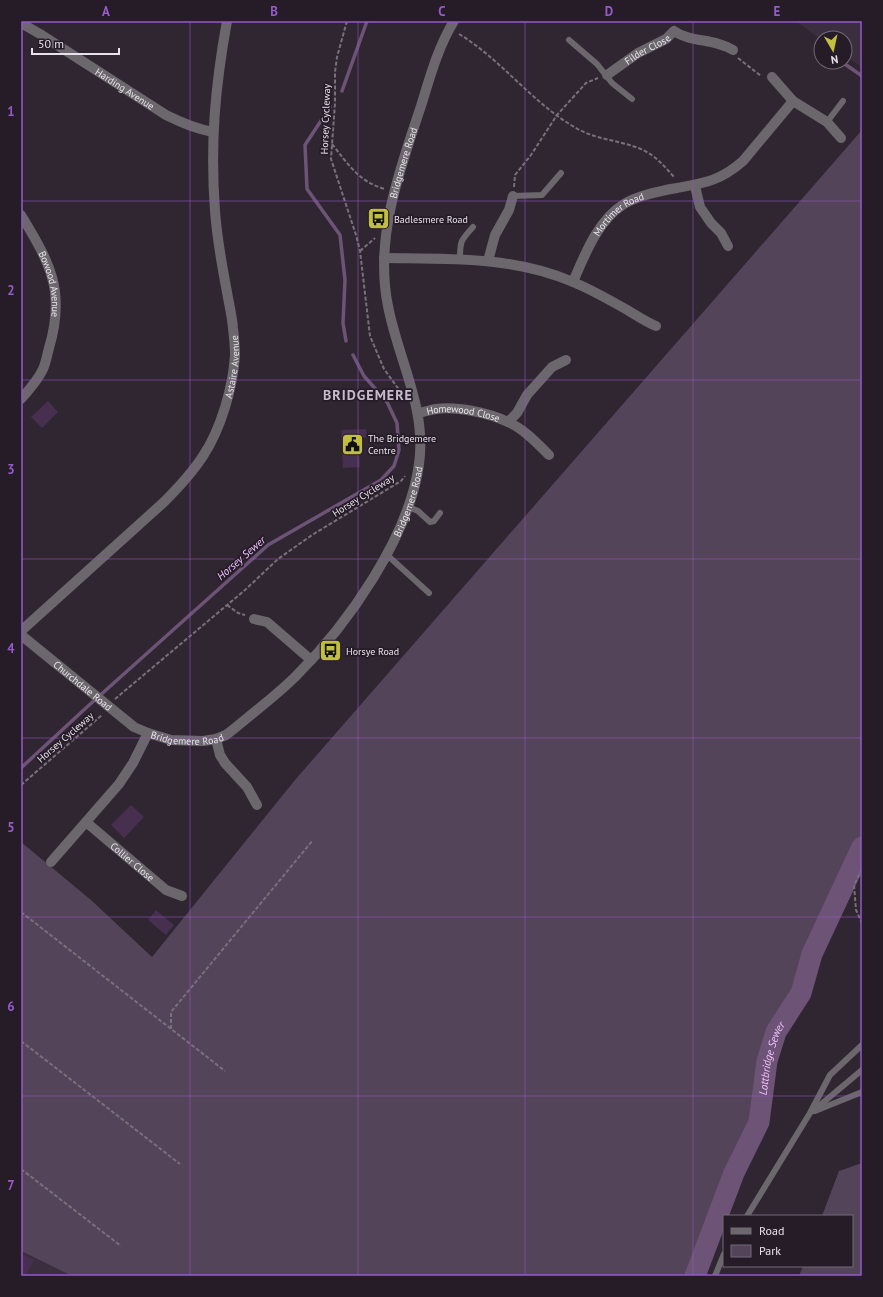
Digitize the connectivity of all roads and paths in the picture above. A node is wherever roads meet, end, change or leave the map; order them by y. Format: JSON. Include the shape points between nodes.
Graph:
{"nodes":[{"id":1,"x":227,"y":21,"type":"edge"},
{"id":2,"x":347,"y":21,"type":"edge"},
{"id":3,"x":21,"y":23,"type":"edge"},
{"id":4,"x":452,"y":25,"type":"edge"},
{"id":5,"x":672,"y":26,"type":"edge"},
{"id":6,"x":569,"y":40,"type":"dead end"},
{"id":7,"x":733,"y":50,"type":"joint"},
{"id":8,"x":607,"y":75,"type":"junction"},
{"id":9,"x":772,"y":78,"type":"joint"},
{"id":10,"x":632,"y":99,"type":"dead end"},
{"id":11,"x":793,"y":101,"type":"junction"},
{"id":12,"x":843,"y":101,"type":"dead end"},
{"id":13,"x":557,"y":115,"type":"junction"},
{"id":14,"x":827,"y":122,"type":"junction"},
{"id":15,"x":213,"y":132,"type":"junction"},
{"id":16,"x":841,"y":138,"type":"dead end"},
{"id":17,"x":332,"y":144,"type":"junction"},
{"id":18,"x":561,"y":173,"type":"dead end"},
{"id":19,"x":694,"y":186,"type":"junction"},
{"id":20,"x":679,"y":187,"type":"junction"},
{"id":21,"x":394,"y":191,"type":"junction"},
{"id":22,"x":513,"y":196,"type":"junction"},
{"id":23,"x":21,"y":215,"type":"edge"},
{"id":24,"x":387,"y":227,"type":"junction"},
{"id":25,"x":473,"y":227,"type":"dead end"},
{"id":26,"x":728,"y":246,"type":"dead end"},
{"id":27,"x":360,"y":251,"type":"junction"},
{"id":28,"x":384,"y":258,"type":"junction"},
{"id":29,"x":460,"y":258,"type":"junction"},
{"id":30,"x":488,"y":261,"type":"junction"},
{"id":31,"x":573,"y":282,"type":"junction"},
{"id":32,"x":656,"y":326,"type":"dead end"},
{"id":33,"x":566,"y":360,"type":"dead end"},
{"id":34,"x":401,"y":393,"type":"dead end"},
{"id":35,"x":21,"y":399,"type":"edge"},
{"id":36,"x":418,"y":413,"type":"junction"},
{"id":37,"x":508,"y":422,"type":"junction"},
{"id":38,"x":549,"y":455,"type":"dead end"},
{"id":39,"x":408,"y":472,"type":"dead end"},
{"id":40,"x":409,"y":507,"type":"junction"},
{"id":41,"x":440,"y":513,"type":"dead end"},
{"id":42,"x":386,"y":554,"type":"junction"},
{"id":43,"x":429,"y":593,"type":"dead end"},
{"id":44,"x":227,"y":605,"type":"junction"},
{"id":45,"x":254,"y":619,"type":"joint"},
{"id":46,"x":21,"y":631,"type":"edge"},
{"id":47,"x":21,"y":635,"type":"edge"},
{"id":48,"x":311,"y":660,"type":"junction"},
{"id":49,"x":106,"y":705,"type":"junction"},
{"id":50,"x":148,"y":733,"type":"junction"},
{"id":51,"x":216,"y":739,"type":"junction"},
{"id":52,"x":21,"y":785,"type":"edge"},
{"id":53,"x":257,"y":805,"type":"dead end"},
{"id":54,"x":86,"y":822,"type":"junction"},
{"id":55,"x":313,"y":840,"type":"dead end"},
{"id":56,"x":51,"y":862,"type":"dead end"},
{"id":57,"x":862,"y":869,"type":"edge"},
{"id":58,"x":182,"y":896,"type":"dead end"},
{"id":59,"x":21,"y":912,"type":"edge"},
{"id":60,"x":862,"y":923,"type":"edge"},
{"id":61,"x":171,"y":1029,"type":"junction"},
{"id":62,"x":21,"y":1041,"type":"edge"},
{"id":63,"x":862,"y":1045,"type":"edge"},
{"id":64,"x":862,"y":1070,"type":"edge"},
{"id":65,"x":225,"y":1071,"type":"dead end"},
{"id":66,"x":862,"y":1092,"type":"edge"},
{"id":67,"x":810,"y":1113,"type":"junction"},
{"id":68,"x":180,"y":1164,"type":"dead end"},
{"id":69,"x":21,"y":1170,"type":"edge"},
{"id":70,"x":748,"y":1215,"type":"edge"},
{"id":71,"x":120,"y":1246,"type":"dead end"},
{"id":72,"x":723,"y":1256,"type":"edge"},
{"id":73,"x":715,"y":1276,"type":"edge"}],
"edges":[{"from":1,"to":15,"type":"street","name":"Astaire Avenue","via":[[216,85]]},
{"from":2,"to":17,"type":"path","name":"Horsey Cycleway","via":[[335,72],[336,103]]},
{"from":3,"to":15,"type":"street","name":"Harding Avenue","via":[[166,115],[200,130]]},
{"from":4,"to":13,"type":"path"},
{"from":4,"to":21,"type":"street","name":"Bridgemere Road","via":[[437,56]]},
{"from":5,"to":7,"type":"street","name":"Filder Close","via":[[680,35],[723,44]]},
{"from":5,"to":8,"type":"street","name":"Filder Close","via":[[666,39],[638,53]]},
{"from":6,"to":8,"type":"lane"},
{"from":7,"to":9,"type":"path","via":[[739,59],[763,77]]},
{"from":8,"to":10,"type":"lane","via":[[612,83]]},
{"from":8,"to":13,"type":"path","via":[[586,83]]},
{"from":9,"to":11,"type":"street"},
{"from":11,"to":14,"type":"street"},
{"from":11,"to":19,"type":"street","name":"Mortimer Road","via":[[734,169],[709,182]]},
{"from":12,"to":14,"type":"lane"},
{"from":13,"to":20,"type":"path","via":[[588,133],[644,150],[676,178]]},
{"from":13,"to":22,"type":"path","via":[[515,175]]},
{"from":14,"to":16,"type":"street"},
{"from":15,"to":46,"type":"street","name":"Astaire Avenue","via":[[215,213],[235,354],[232,379],[217,427],[204,455],[164,502]]},
{"from":17,"to":21,"type":"path","via":[[359,176],[377,187]]},
{"from":17,"to":27,"type":"path","name":"Horsey Cycleway","via":[[331,159]]},
{"from":18,"to":22,"type":"lane","via":[[542,195]]},
{"from":19,"to":20,"type":"street","name":"Mortimer Road"},
{"from":19,"to":26,"type":"street","via":[[700,207]]},
{"from":20,"to":31,"type":"street","name":"Mortimer Road","via":[[642,196],[624,204],[610,216],[600,227]]},
{"from":21,"to":24,"type":"street","name":"Bridgemere Road"},
{"from":22,"to":30,"type":"street","via":[[509,210],[495,235]]},
{"from":23,"to":35,"type":"street","name":"Bowood Avenue","via":[[48,265],[56,302],[56,321],[43,369]]},
{"from":24,"to":27,"type":"path"},
{"from":24,"to":28,"type":"street","name":"Bridgemere Road"},
{"from":25,"to":29,"type":"lane","via":[[462,239]]},
{"from":27,"to":34,"type":"path","name":"Horsey Cycleway","via":[[370,336],[384,369]]},
{"from":28,"to":29,"type":"street"},
{"from":28,"to":36,"type":"street","name":"Bridgemere Road","via":[[384,279],[390,315]]},
{"from":29,"to":30,"type":"street"},
{"from":30,"to":31,"type":"street","via":[[533,269]]},
{"from":31,"to":32,"type":"street"},
{"from":33,"to":37,"type":"street","name":"Homewood Close","via":[[552,367],[527,395],[517,413]]},
{"from":36,"to":37,"type":"street","name":"Homewood Close","via":[[450,408],[486,414]]},
{"from":36,"to":40,"type":"street","name":"Bridgemere Road","via":[[419,463]]},
{"from":37,"to":38,"type":"street","name":"Homewood Close","via":[[524,432]]},
{"from":39,"to":44,"type":"path","name":"Horsey Cycleway","via":[[401,481],[312,535],[278,559]]},
{"from":40,"to":41,"type":"lane","via":[[430,522]]},
{"from":40,"to":42,"type":"street","name":"Bridgemere Road"},
{"from":42,"to":43,"type":"lane"},
{"from":42,"to":48,"type":"street","name":"Bridgemere Road","via":[[348,616]]},
{"from":44,"to":45,"type":"path","via":[[238,613]]},
{"from":44,"to":49,"type":"path","name":"Horsey Cycleway"},
{"from":45,"to":48,"type":"street","via":[[267,622]]},
{"from":47,"to":49,"type":"street","name":"Churchdale Road"},
{"from":48,"to":51,"type":"street","name":"Bridgemere Road","via":[[294,678],[235,728]]},
{"from":49,"to":50,"type":"street","name":"Churchdale Road","via":[[134,727]]},
{"from":49,"to":52,"type":"path","name":"Horsey Cycleway","via":[[100,717]]},
{"from":50,"to":51,"type":"street","name":"Bridgemere Road","via":[[170,740]]},
{"from":50,"to":54,"type":"street","name":"Bridgemere Road","via":[[127,774]]},
{"from":51,"to":53,"type":"street","via":[[220,755]]},
{"from":54,"to":56,"type":"street","name":"Bridgemere Road"},
{"from":54,"to":58,"type":"street","name":"Collier Close","via":[[166,890]]},
{"from":55,"to":61,"type":"path","via":[[171,1012]]},
{"from":57,"to":60,"type":"path","via":[[854,885],[856,910]]},
{"from":59,"to":61,"type":"path"},
{"from":61,"to":65,"type":"path"},
{"from":62,"to":68,"type":"path"},
{"from":63,"to":67,"type":"lane","via":[[830,1075]]},
{"from":64,"to":67,"type":"lane"},
{"from":66,"to":67,"type":"lane"},
{"from":67,"to":70,"type":"lane"},
{"from":69,"to":71,"type":"path"},
{"from":72,"to":73,"type":"lane"}]}
